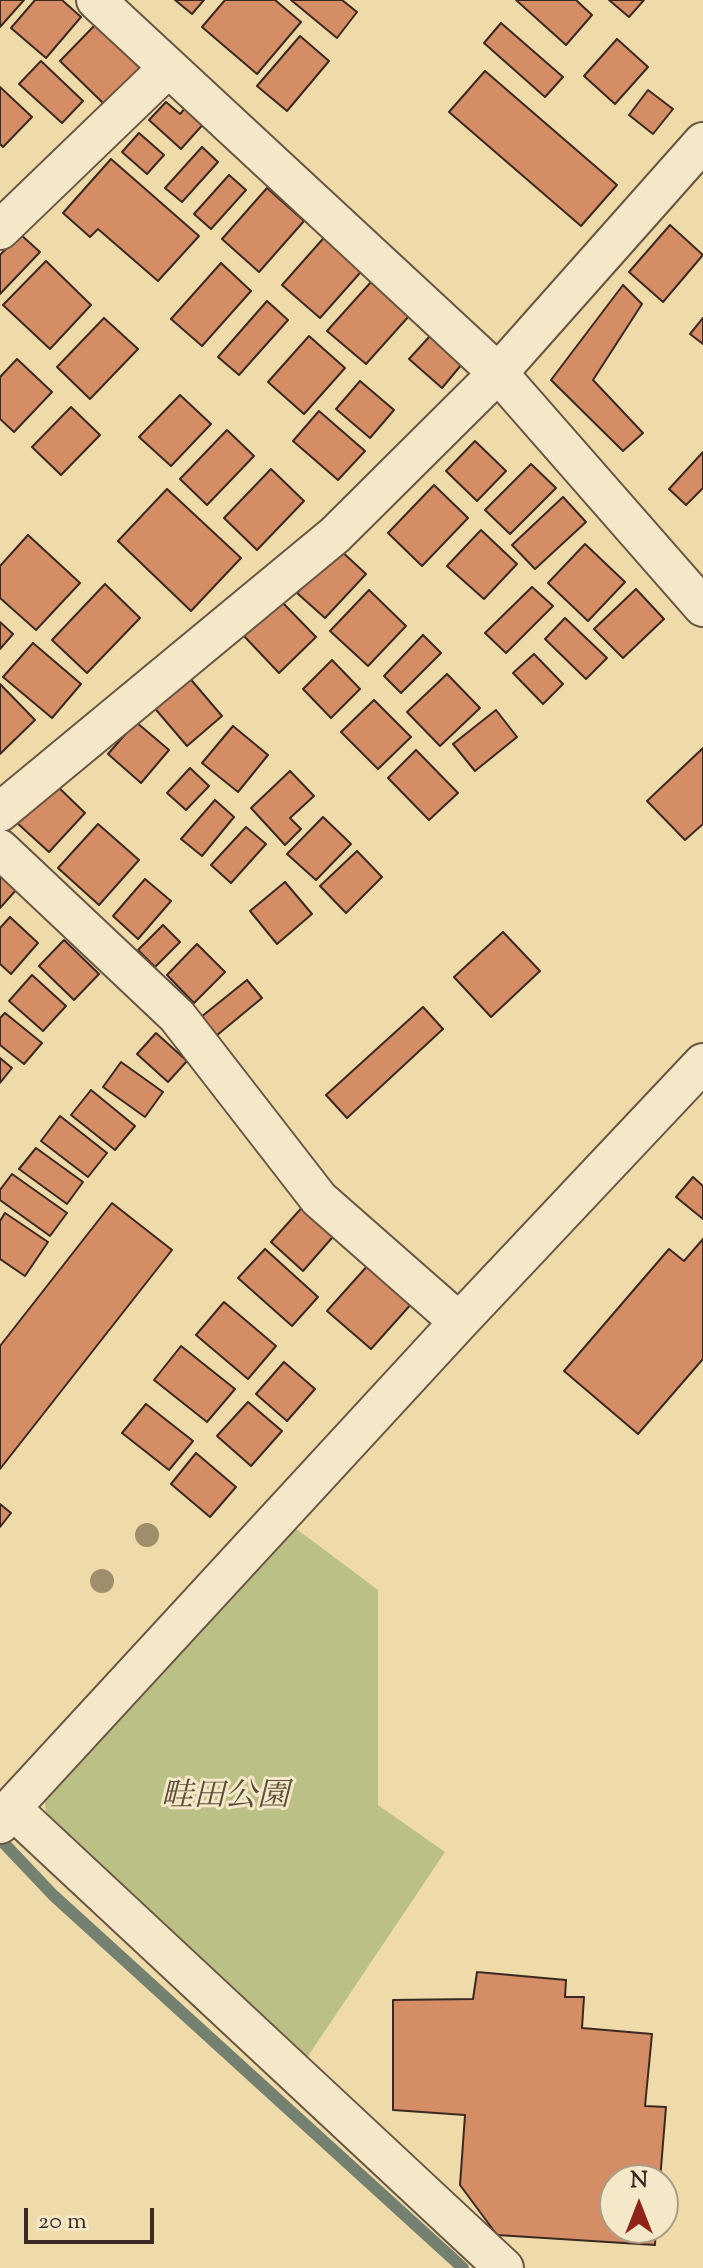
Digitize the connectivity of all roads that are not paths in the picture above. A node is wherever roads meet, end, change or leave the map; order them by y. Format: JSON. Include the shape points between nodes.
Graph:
{"nodes":[{"id":1,"x":96,"y":0,"type":"edge"},
{"id":2,"x":168,"y":68,"type":"junction"},
{"id":3,"x":703,"y":142,"type":"edge"},
{"id":4,"x":0,"y":230,"type":"edge"},
{"id":5,"x":498,"y":373,"type":"junction"},
{"id":6,"x":703,"y":607,"type":"edge"},
{"id":7,"x":0,"y":812,"type":"edge"},
{"id":8,"x":0,"y":849,"type":"edge"},
{"id":9,"x":698,"y":1077,"type":"edge"},
{"id":10,"x":459,"y":1322,"type":"junction"},
{"id":11,"x":6,"y":1816,"type":"edge"},
{"id":12,"x":504,"y":2268,"type":"edge"}],
"edges":[{"from":1,"to":2,"type":"street"},
{"from":2,"to":4,"type":"street"},
{"from":2,"to":5,"type":"street"},
{"from":3,"to":5,"type":"street"},
{"from":5,"to":6,"type":"street"},
{"from":5,"to":7,"type":"street","via":[[335,535]]},
{"from":8,"to":10,"type":"street","via":[[177,1016],[319,1199]]},
{"from":9,"to":10,"type":"street"},
{"from":10,"to":11,"type":"street"},
{"from":11,"to":12,"type":"street"}]}
